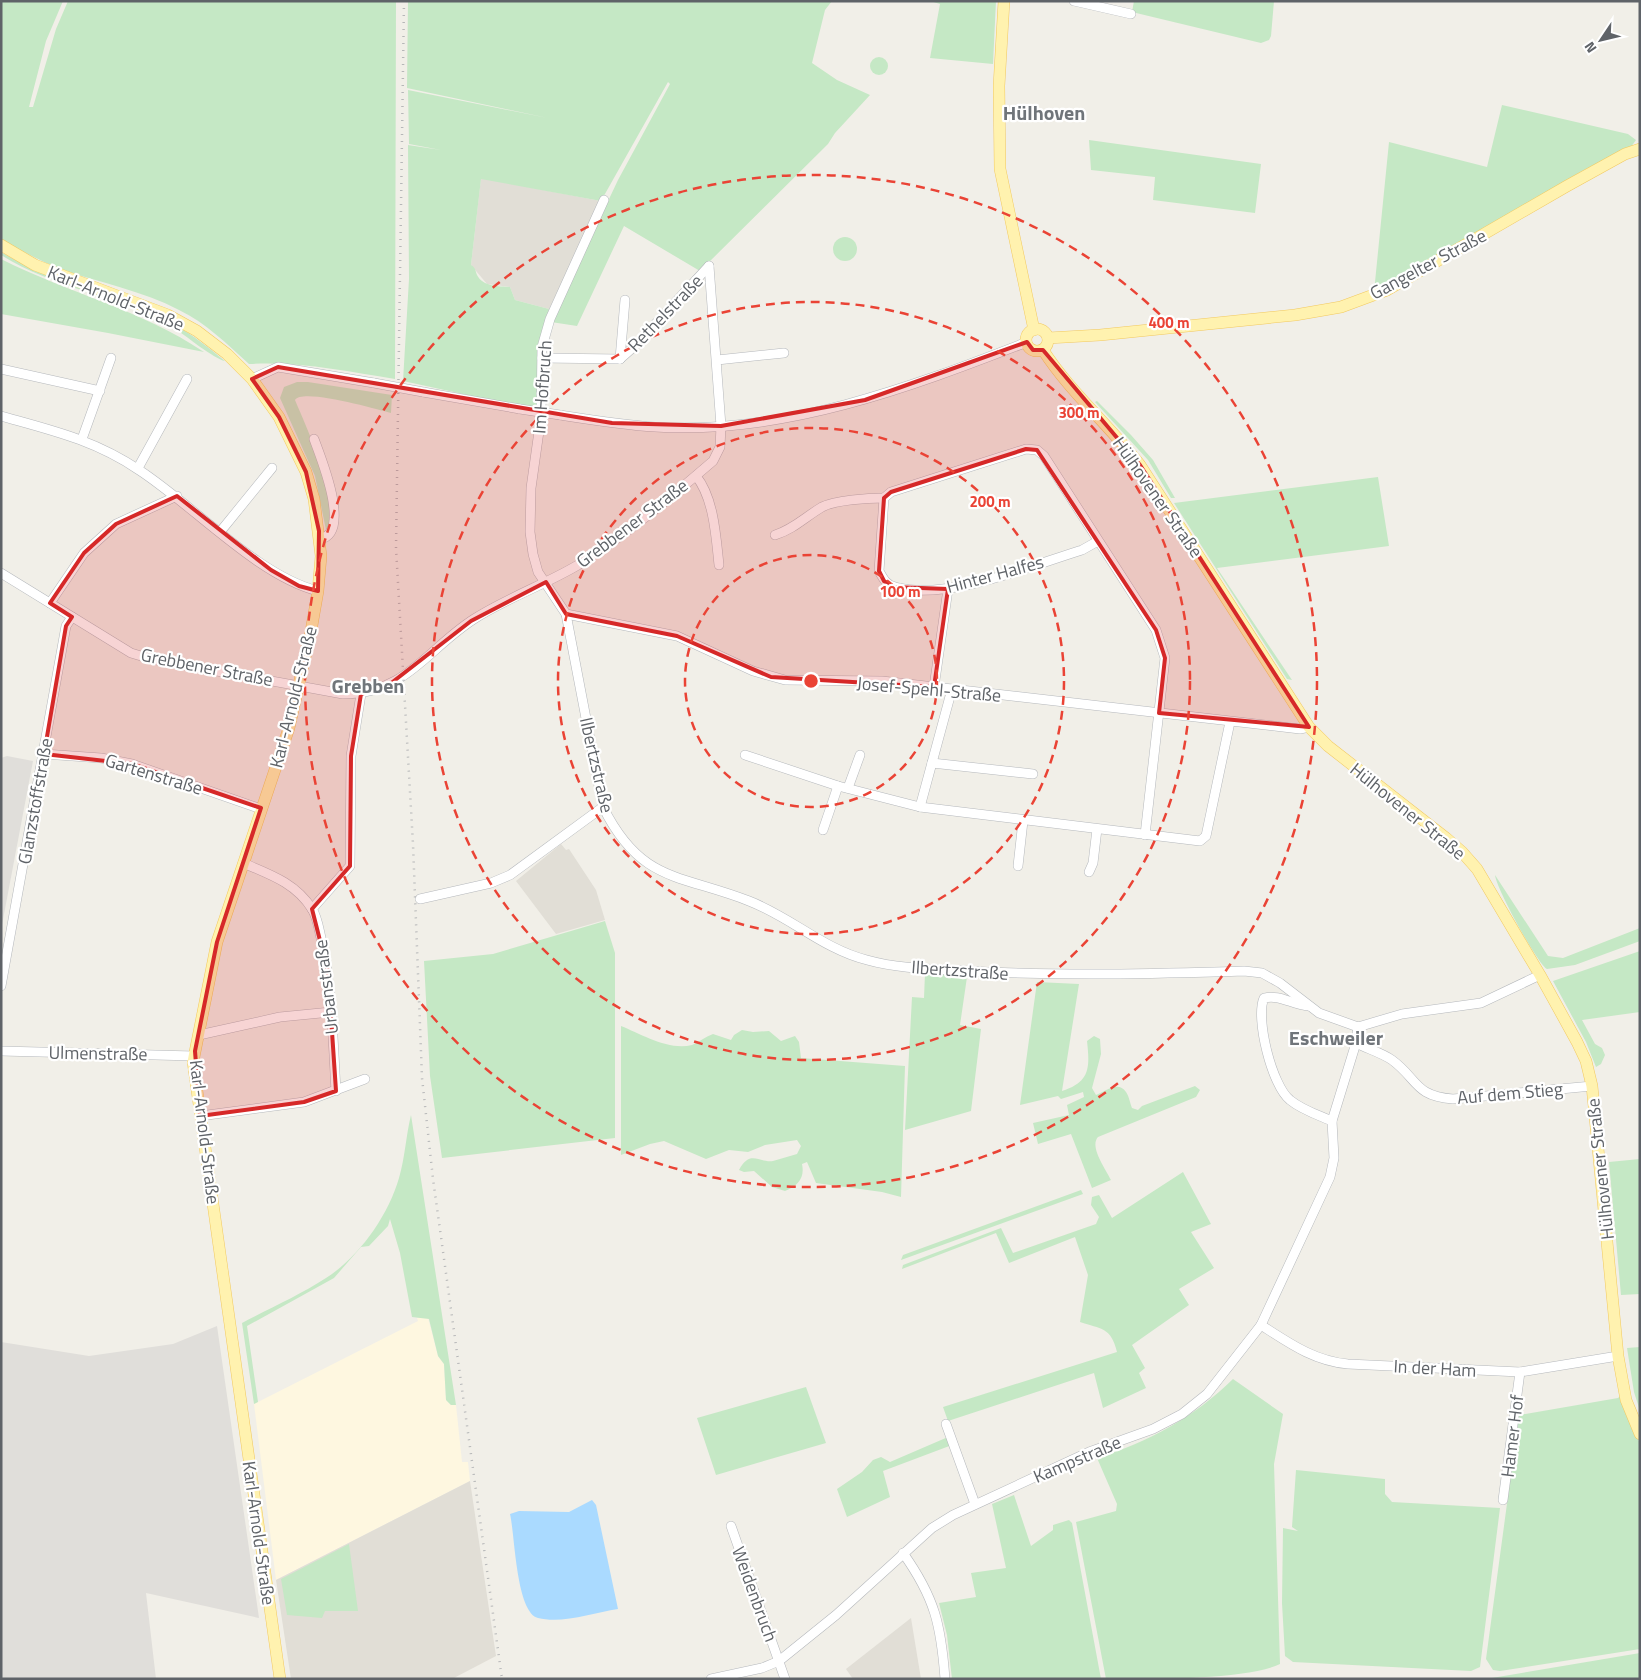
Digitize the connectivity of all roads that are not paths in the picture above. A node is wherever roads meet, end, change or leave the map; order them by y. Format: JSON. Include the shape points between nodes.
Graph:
{"nodes":[{"id":1,"x":1004,"y":1,"type":"edge"},
{"id":2,"x":1079,"y":2,"type":"edge"},
{"id":3,"x":1131,"y":14,"type":"dead end"},
{"id":4,"x":1640,"y":149,"type":"edge"},
{"id":5,"x":604,"y":200,"type":"dead end"},
{"id":6,"x":1,"y":246,"type":"edge"},
{"id":7,"x":710,"y":266,"type":"joint"},
{"id":8,"x":625,"y":300,"type":"dead end"},
{"id":9,"x":1034,"y":330,"type":"junction"},
{"id":10,"x":1048,"y":338,"type":"junction"},
{"id":11,"x":1026,"y":342,"type":"junction"},
{"id":12,"x":1043,"y":350,"type":"junction"},
{"id":13,"x":784,"y":353,"type":"dead end"},
{"id":14,"x":111,"y":358,"type":"dead end"},
{"id":15,"x":542,"y":358,"type":"junction"},
{"id":16,"x":620,"y":359,"type":"junction"},
{"id":17,"x":717,"y":360,"type":"junction"},
{"id":18,"x":1,"y":369,"type":"edge"},
{"id":19,"x":187,"y":378,"type":"dead end"},
{"id":20,"x":252,"y":378,"type":"junction"},
{"id":21,"x":100,"y":391,"type":"junction"},
{"id":22,"x":1,"y":416,"type":"edge"},
{"id":23,"x":721,"y":426,"type":"junction"},
{"id":24,"x":82,"y":439,"type":"junction"},
{"id":25,"x":314,"y":439,"type":"dead end"},
{"id":26,"x":138,"y":468,"type":"junction"},
{"id":27,"x":272,"y":468,"type":"dead end"},
{"id":28,"x":696,"y":476,"type":"junction"},
{"id":29,"x":177,"y":496,"type":"junction"},
{"id":30,"x":884,"y":498,"type":"junction"},
{"id":31,"x":220,"y":532,"type":"junction"},
{"id":32,"x":775,"y":534,"type":"dead end"},
{"id":33,"x":320,"y":539,"type":"junction"},
{"id":34,"x":1098,"y":541,"type":"junction"},
{"id":35,"x":719,"y":565,"type":"dead end"},
{"id":36,"x":1,"y":573,"type":"edge"},
{"id":37,"x":546,"y":582,"type":"junction"},
{"id":38,"x":948,"y":589,"type":"junction"},
{"id":39,"x":318,"y":591,"type":"junction"},
{"id":40,"x":50,"y":603,"type":"junction"},
{"id":41,"x":566,"y":614,"type":"junction"},
{"id":42,"x":72,"y":617,"type":"junction"},
{"id":43,"x":298,"y":684,"type":"junction"},
{"id":44,"x":934,"y":687,"type":"junction"},
{"id":45,"x":952,"y":689,"type":"junction"},
{"id":46,"x":361,"y":694,"type":"junction"},
{"id":47,"x":1159,"y":713,"type":"junction"},
{"id":48,"x":1230,"y":722,"type":"junction"},
{"id":49,"x":1309,"y":727,"type":"junction"},
{"id":50,"x":44,"y":754,"type":"junction"},
{"id":51,"x":860,"y":755,"type":"dead end"},
{"id":52,"x":745,"y":756,"type":"dead end"},
{"id":53,"x":932,"y":763,"type":"junction"},
{"id":54,"x":1033,"y":774,"type":"dead end"},
{"id":55,"x":838,"y":786,"type":"junction"},
{"id":56,"x":848,"y":788,"type":"junction"},
{"id":57,"x":920,"y":807,"type":"junction"},
{"id":58,"x":603,"y":808,"type":"junction"},
{"id":59,"x":261,"y":809,"type":"junction"},
{"id":60,"x":1023,"y":821,"type":"junction"},
{"id":61,"x":1097,"y":829,"type":"junction"},
{"id":62,"x":822,"y":830,"type":"dead end"},
{"id":63,"x":1145,"y":835,"type":"junction"},
{"id":64,"x":242,"y":863,"type":"junction"},
{"id":65,"x":1018,"y":866,"type":"dead end"},
{"id":66,"x":1089,"y":872,"type":"dead end"},
{"id":67,"x":420,"y":899,"type":"dead end"},
{"id":68,"x":312,"y":909,"type":"junction"},
{"id":69,"x":1540,"y":975,"type":"junction"},
{"id":70,"x":1,"y":986,"type":"edge"},
{"id":71,"x":1309,"y":1006,"type":"junction"},
{"id":72,"x":331,"y":1012,"type":"junction"},
{"id":73,"x":1358,"y":1027,"type":"junction"},
{"id":74,"x":199,"y":1035,"type":"junction"},
{"id":75,"x":1356,"y":1043,"type":"junction"},
{"id":76,"x":1,"y":1051,"type":"edge"},
{"id":77,"x":194,"y":1056,"type":"junction"},
{"id":78,"x":364,"y":1079,"type":"dead end"},
{"id":79,"x":1592,"y":1086,"type":"junction"},
{"id":80,"x":336,"y":1091,"type":"junction"},
{"id":81,"x":200,"y":1116,"type":"junction"},
{"id":82,"x":1332,"y":1121,"type":"junction"},
{"id":83,"x":1260,"y":1325,"type":"junction"},
{"id":84,"x":1618,"y":1356,"type":"junction"},
{"id":85,"x":1520,"y":1372,"type":"junction"},
{"id":86,"x":946,"y":1424,"type":"dead end"},
{"id":87,"x":1640,"y":1434,"type":"edge"},
{"id":88,"x":1503,"y":1500,"type":"dead end"},
{"id":89,"x":974,"y":1504,"type":"junction"},
{"id":90,"x":731,"y":1526,"type":"dead end"},
{"id":91,"x":903,"y":1553,"type":"junction"},
{"id":92,"x":779,"y":1661,"type":"junction"},
{"id":93,"x":280,"y":1679,"type":"edge"},
{"id":94,"x":711,"y":1679,"type":"edge"},
{"id":95,"x":785,"y":1679,"type":"edge"},
{"id":96,"x":945,"y":1679,"type":"edge"}],
"edges":[{"from":1,"to":9,"type":"main road","via":[[999,86],[1000,169]]},
{"from":2,"to":3,"type":"street"},
{"from":4,"to":10,"type":"main road","name":"Gangelter Straße","via":[[1567,186],[1387,290],[1341,307],[1295,315]]},
{"from":5,"to":15,"type":"street","name":"Im Hofbruch","via":[[550,319]]},
{"from":6,"to":20,"type":"main road","name":"Karl-Arnold-Straße","via":[[35,265],[168,315],[197,331]]},
{"from":7,"to":16,"type":"street","name":"Rethelstraße"},
{"from":7,"to":17,"type":"street","name":"Grebbener Straße"},
{"from":8,"to":16,"type":"street"},
{"from":9,"to":10,"type":"main road","via":[[1043,331]]},
{"from":9,"to":11,"type":"main road"},
{"from":10,"to":12,"type":"main road"},
{"from":11,"to":12,"type":"main road","via":[[1033,350]]},
{"from":11,"to":23,"type":"street","via":[[934,378],[865,400],[804,414]]},
{"from":12,"to":49,"type":"main road","name":"Hülhovener Straße","via":[[1140,465]]},
{"from":13,"to":17,"type":"street"},
{"from":14,"to":21,"type":"street"},
{"from":15,"to":16,"type":"street"},
{"from":15,"to":37,"type":"street","name":"Im Hofbruch","via":[[541,417],[531,488],[530,532],[532,554],[538,572]]},
{"from":17,"to":23,"type":"street","name":"Grebbener Straße"},
{"from":18,"to":21,"type":"street"},
{"from":19,"to":26,"type":"street"},
{"from":20,"to":23,"type":"street","bridge":true,"via":[[278,368],[560,415],[655,427]]},
{"from":20,"to":33,"type":"main road","name":"Karl-Arnold-Straße","via":[[279,417],[306,472]]},
{"from":21,"to":24,"type":"street"},
{"from":22,"to":24,"type":"street"},
{"from":23,"to":28,"type":"street","name":"Grebbener Straße","via":[[720,447],[713,461]]},
{"from":24,"to":26,"type":"street"},
{"from":25,"to":33,"type":"street","via":[[333,497],[334,512],[331,534]]},
{"from":26,"to":29,"type":"street"},
{"from":27,"to":31,"type":"street"},
{"from":28,"to":35,"type":"street","name":"Grebbener Straße","via":[[703,485],[714,523]]},
{"from":28,"to":37,"type":"street","name":"Grebbener Straße","via":[[604,548]]},
{"from":29,"to":31,"type":"street"},
{"from":29,"to":40,"type":"street","via":[[116,524],[84,553]]},
{"from":30,"to":32,"type":"street","via":[[824,506],[790,531]]},
{"from":30,"to":34,"type":"street","via":[[891,492],[1026,449],[1037,450]]},
{"from":30,"to":38,"type":"street","name":"Hinter Halfes","via":[[879,571],[884,580],[894,587]]},
{"from":31,"to":39,"type":"street","via":[[271,570],[299,586]]},
{"from":33,"to":39,"type":"main road","name":"Karl-Arnold-Straße"},
{"from":34,"to":38,"type":"street","name":"Hinter Halfes","via":[[1082,550]]},
{"from":34,"to":47,"type":"street","via":[[1163,645],[1165,658]]},
{"from":36,"to":40,"type":"street","name":"Grebbener Straße"},
{"from":37,"to":41,"type":"street"},
{"from":37,"to":46,"type":"street","name":"Grebbener Straße","via":[[500,602],[471,621],[410,671],[390,684]]},
{"from":38,"to":44,"type":"street"},
{"from":39,"to":43,"type":"main road","name":"Karl-Arnold-Straße"},
{"from":40,"to":42,"type":"street","name":"Grebbener Straße"},
{"from":41,"to":44,"type":"street","name":"Josef-Spehl-Straße","via":[[677,636],[753,671],[785,680],[882,681]]},
{"from":41,"to":58,"type":"street","name":"Ilbertzstraße"},
{"from":42,"to":43,"type":"street","name":"Grebbener Straße","via":[[131,653],[151,659]]},
{"from":42,"to":50,"type":"street","name":"Glanzstoffstraße","via":[[66,626]]},
{"from":43,"to":46,"type":"street","name":"Grebbener Straße","via":[[343,694]]},
{"from":43,"to":59,"type":"main road","name":"Karl-Arnold-Straße","via":[[289,728]]},
{"from":44,"to":45,"type":"street","name":"Josef-Spehl-Straße"},
{"from":45,"to":47,"type":"street","name":"Josef-Spehl-Straße"},
{"from":45,"to":53,"type":"street"},
{"from":46,"to":68,"type":"street","via":[[351,756],[350,866]]},
{"from":47,"to":48,"type":"street","name":"Josef-Spehl-Straße"},
{"from":47,"to":63,"type":"street"},
{"from":48,"to":49,"type":"street","name":"Josef-Spehl-Straße","via":[[1300,729]]},
{"from":48,"to":63,"type":"street","via":[[1206,836],[1200,841]]},
{"from":49,"to":69,"type":"main road","name":"Hülhovener Straße","via":[[1328,746],[1462,852],[1489,887]]},
{"from":50,"to":59,"type":"street","name":"Gartenstraße","via":[[132,764]]},
{"from":50,"to":70,"type":"street","name":"Glanzstoffstraße"},
{"from":51,"to":56,"type":"street"},
{"from":52,"to":55,"type":"street"},
{"from":53,"to":54,"type":"street"},
{"from":53,"to":57,"type":"street"},
{"from":55,"to":56,"type":"street"},
{"from":55,"to":62,"type":"street"},
{"from":56,"to":57,"type":"street"},
{"from":57,"to":60,"type":"street"},
{"from":58,"to":67,"type":"street","via":[[510,875],[491,883]]},
{"from":58,"to":71,"type":"street","name":"Ilbertzstraße","via":[[625,844],[652,867],[772,911],[826,944],[868,961],[898,966],[1045,975],[1244,971],[1262,974],[1280,983]]},
{"from":59,"to":64,"type":"main road","name":"Karl-Arnold-Straße"},
{"from":60,"to":61,"type":"street"},
{"from":60,"to":65,"type":"street"},
{"from":61,"to":63,"type":"street"},
{"from":61,"to":66,"type":"street"},
{"from":64,"to":68,"type":"street","name":"Urbanstraße","via":[[280,878],[294,888]]},
{"from":64,"to":74,"type":"main road","name":"Karl-Arnold-Straße","via":[[217,942]]},
{"from":68,"to":72,"type":"street","name":"Urbanstraße","via":[[328,972]]},
{"from":69,"to":73,"type":"street","via":[[1481,1003],[1434,1008]]},
{"from":69,"to":79,"type":"main road","name":"Hülhovener Straße","via":[[1583,1055]]},
{"from":71,"to":73,"type":"street","name":"Ilbertzstraße","via":[[1335,1020]]},
{"from":71,"to":82,"type":"street","via":[[1295,1005],[1275,996],[1264,998],[1260,1005],[1263,1031],[1274,1074],[1283,1093],[1301,1108]]},
{"from":72,"to":74,"type":"street","via":[[280,1017]]},
{"from":72,"to":80,"type":"street","name":"Urbanstraße"},
{"from":73,"to":75,"type":"street"},
{"from":74,"to":77,"type":"main road","name":"Karl-Arnold-Straße"},
{"from":75,"to":79,"type":"street","name":"Auf dem Stieg","via":[[1392,1060],[1414,1084],[1439,1098]]},
{"from":75,"to":82,"type":"street"},
{"from":76,"to":77,"type":"street","name":"Ulmenstraße"},
{"from":77,"to":81,"type":"main road","name":"Karl-Arnold-Straße"},
{"from":78,"to":80,"type":"street"},
{"from":79,"to":84,"type":"main road","name":"Hülhovener Straße"},
{"from":80,"to":81,"type":"street","via":[[304,1102]]},
{"from":81,"to":93,"type":"main road","name":"Karl-Arnold-Straße"},
{"from":82,"to":83,"type":"street","name":"Kampstraße","via":[[1334,1158],[1330,1177]]},
{"from":83,"to":85,"type":"street","name":"In der Ham","via":[[1304,1353],[1335,1363]]},
{"from":83,"to":89,"type":"street","name":"Kampstraße","via":[[1208,1394],[1182,1414]]},
{"from":84,"to":85,"type":"street","name":"In der Ham"},
{"from":84,"to":87,"type":"main road","name":"Hülhovener Straße","via":[[1626,1400]]},
{"from":85,"to":88,"type":"street","name":"Hamer Hof"},
{"from":86,"to":89,"type":"street"},
{"from":89,"to":91,"type":"street","name":"Kampstraße","via":[[932,1528]]},
{"from":90,"to":92,"type":"street","name":"Weidenbruch"},
{"from":91,"to":92,"type":"street","name":"Kampstraße","via":[[844,1609]]},
{"from":91,"to":96,"type":"street","via":[[922,1580],[937,1617]]},
{"from":92,"to":94,"type":"street","name":"Kampstraße"},
{"from":92,"to":95,"type":"street","name":"Weidenbruch"}]}
